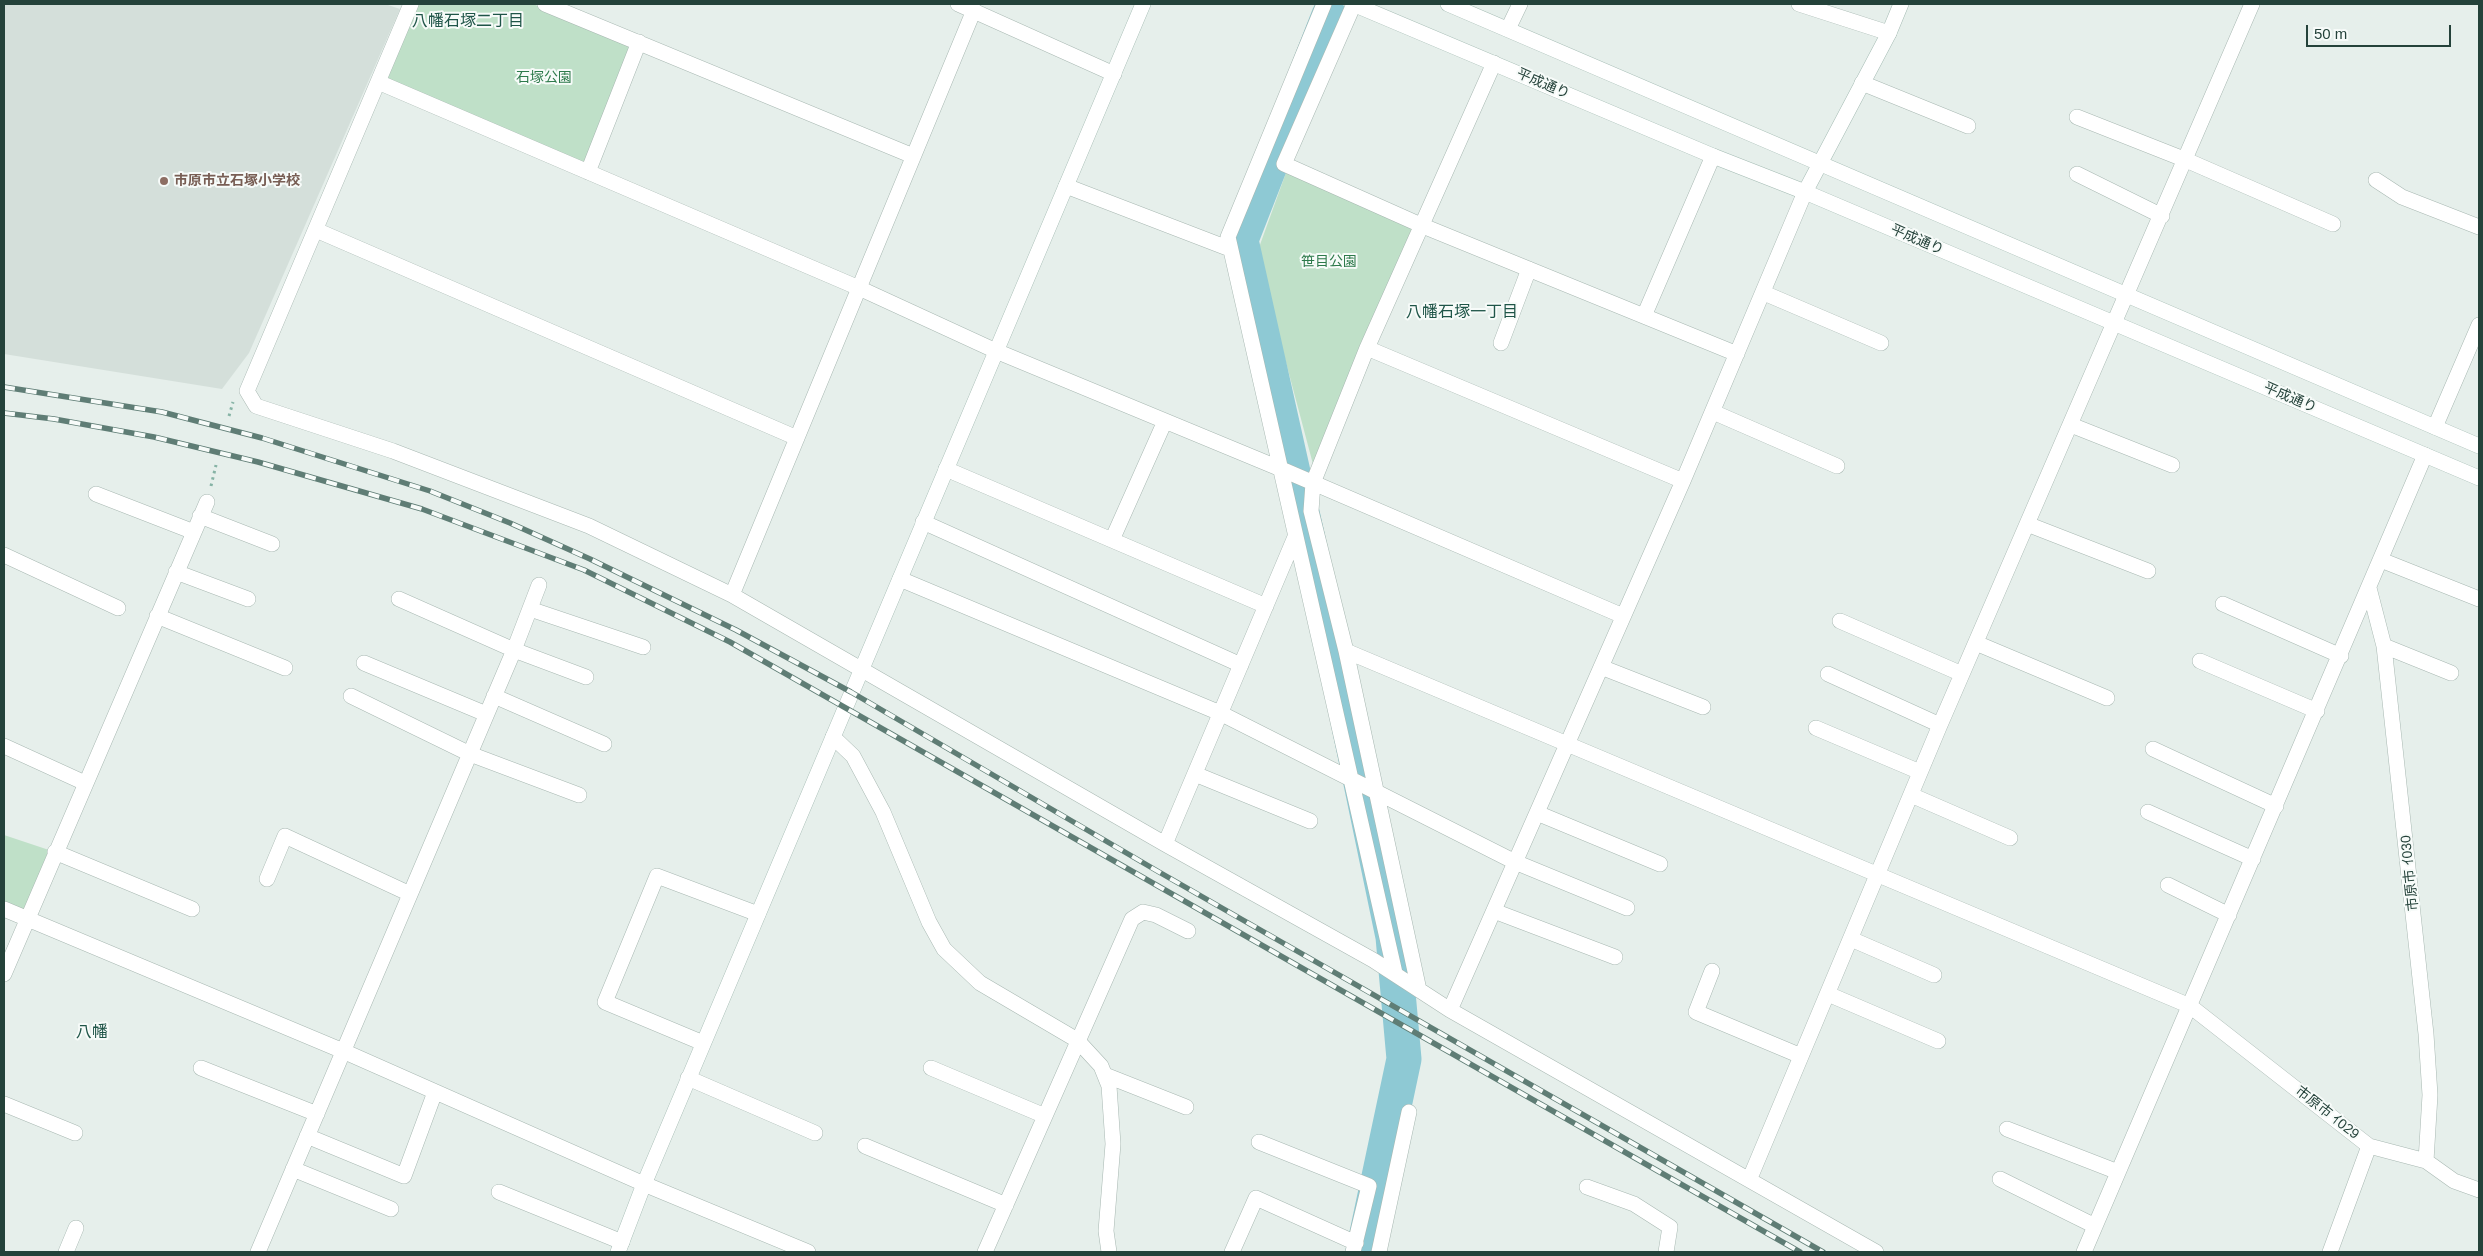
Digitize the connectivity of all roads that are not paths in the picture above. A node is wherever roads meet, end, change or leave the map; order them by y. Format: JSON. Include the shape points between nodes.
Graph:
{"nodes":[{"id":1,"x":411,"y":4,"type":"edge"},
{"id":2,"x":545,"y":4,"type":"edge"},
{"id":3,"x":958,"y":4,"type":"edge"},
{"id":4,"x":1143,"y":4,"type":"edge"},
{"id":5,"x":1324,"y":4,"type":"edge"},
{"id":6,"x":1354,"y":4,"type":"edge"},
{"id":7,"x":1448,"y":4,"type":"edge"},
{"id":8,"x":1520,"y":4,"type":"edge"},
{"id":9,"x":1799,"y":4,"type":"edge"},
{"id":10,"x":1902,"y":4,"type":"edge"},
{"id":11,"x":2252,"y":4,"type":"edge"},
{"id":12,"x":974,"y":10,"type":"junction"},
{"id":13,"x":1508,"y":29,"type":"junction"},
{"id":14,"x":1889,"y":33,"type":"junction"},
{"id":15,"x":639,"y":42,"type":"junction"},
{"id":16,"x":1494,"y":63,"type":"junction"},
{"id":17,"x":1114,"y":74,"type":"junction"},
{"id":18,"x":378,"y":82,"type":"junction"},
{"id":19,"x":1862,"y":83,"type":"junction"},
{"id":20,"x":2077,"y":117,"type":"dead end"},
{"id":21,"x":1968,"y":126,"type":"dead end"},
{"id":22,"x":913,"y":156,"type":"junction"},
{"id":23,"x":1713,"y":156,"type":"junction"},
{"id":24,"x":2186,"y":160,"type":"junction"},
{"id":25,"x":1820,"y":163,"type":"junction"},
{"id":26,"x":588,"y":172,"type":"junction"},
{"id":27,"x":2077,"y":174,"type":"dead end"},
{"id":28,"x":2376,"y":180,"type":"dead end"},
{"id":29,"x":1066,"y":186,"type":"junction"},
{"id":30,"x":1806,"y":192,"type":"junction"},
{"id":31,"x":2162,"y":216,"type":"junction"},
{"id":32,"x":2333,"y":224,"type":"dead end"},
{"id":33,"x":1423,"y":226,"type":"junction"},
{"id":34,"x":2479,"y":227,"type":"edge"},
{"id":35,"x":316,"y":230,"type":"junction"},
{"id":36,"x":1230,"y":249,"type":"junction"},
{"id":37,"x":1529,"y":270,"type":"junction"},
{"id":38,"x":859,"y":288,"type":"junction"},
{"id":39,"x":1764,"y":293,"type":"junction"},
{"id":40,"x":2127,"y":295,"type":"junction"},
{"id":41,"x":1644,"y":316,"type":"junction"},
{"id":42,"x":2114,"y":325,"type":"junction"},
{"id":43,"x":2479,"y":326,"type":"edge"},
{"id":44,"x":1501,"y":343,"type":"dead end"},
{"id":45,"x":1881,"y":343,"type":"dead end"},
{"id":46,"x":1368,"y":348,"type":"junction"},
{"id":47,"x":996,"y":351,"type":"junction"},
{"id":48,"x":1737,"y":354,"type":"junction"},
{"id":49,"x":1713,"y":412,"type":"junction"},
{"id":50,"x":1165,"y":421,"type":"junction"},
{"id":51,"x":2070,"y":425,"type":"junction"},
{"id":52,"x":2435,"y":427,"type":"junction"},
{"id":53,"x":797,"y":438,"type":"junction"},
{"id":54,"x":2479,"y":446,"type":"edge"},
{"id":55,"x":2425,"y":455,"type":"junction"},
{"id":56,"x":2172,"y":465,"type":"dead end"},
{"id":57,"x":1837,"y":466,"type":"dead end"},
{"id":58,"x":946,"y":469,"type":"junction"},
{"id":59,"x":1281,"y":469,"type":"junction"},
{"id":60,"x":2479,"y":478,"type":"edge"},
{"id":61,"x":1683,"y":481,"type":"junction"},
{"id":62,"x":1313,"y":483,"type":"junction"},
{"id":63,"x":96,"y":494,"type":"dead end"},
{"id":64,"x":207,"y":502,"type":"road end"},
{"id":65,"x":200,"y":516,"type":"junction"},
{"id":66,"x":923,"y":522,"type":"junction"},
{"id":67,"x":2028,"y":524,"type":"junction"},
{"id":68,"x":194,"y":532,"type":"junction"},
{"id":69,"x":1294,"y":538,"type":"junction"},
{"id":70,"x":1112,"y":540,"type":"junction"},
{"id":71,"x":272,"y":544,"type":"dead end"},
{"id":72,"x":4,"y":555,"type":"edge"},
{"id":73,"x":2381,"y":560,"type":"junction"},
{"id":74,"x":2148,"y":571,"type":"dead end"},
{"id":75,"x":176,"y":572,"type":"junction"},
{"id":76,"x":900,"y":579,"type":"junction"},
{"id":77,"x":539,"y":585,"type":"dead end"},
{"id":78,"x":2369,"y":588,"type":"junction"},
{"id":79,"x":732,"y":595,"type":"junction"},
{"id":80,"x":248,"y":599,"type":"dead end"},
{"id":81,"x":399,"y":599,"type":"dead end"},
{"id":82,"x":2479,"y":599,"type":"edge"},
{"id":83,"x":2223,"y":604,"type":"dead end"},
{"id":84,"x":1266,"y":606,"type":"junction"},
{"id":85,"x":118,"y":608,"type":"dead end"},
{"id":86,"x":530,"y":609,"type":"junction"},
{"id":87,"x":157,"y":616,"type":"junction"},
{"id":88,"x":1623,"y":616,"type":"junction"},
{"id":89,"x":1840,"y":621,"type":"dead end"},
{"id":90,"x":1976,"y":643,"type":"junction"},
{"id":91,"x":2384,"y":646,"type":"junction"},
{"id":92,"x":642,"y":647,"type":"dead end"},
{"id":93,"x":514,"y":650,"type":"junction"},
{"id":94,"x":1346,"y":651,"type":"junction"},
{"id":95,"x":2341,"y":656,"type":"junction"},
{"id":96,"x":2200,"y":661,"type":"dead end"},
{"id":97,"x":364,"y":663,"type":"dead end"},
{"id":98,"x":1241,"y":665,"type":"junction"},
{"id":99,"x":1601,"y":667,"type":"junction"},
{"id":100,"x":285,"y":668,"type":"dead end"},
{"id":101,"x":860,"y":670,"type":"junction"},
{"id":102,"x":2451,"y":672,"type":"dead end"},
{"id":103,"x":1828,"y":674,"type":"dead end"},
{"id":104,"x":1962,"y":674,"type":"junction"},
{"id":105,"x":586,"y":677,"type":"dead end"},
{"id":106,"x":351,"y":696,"type":"dead end"},
{"id":107,"x":494,"y":696,"type":"junction"},
{"id":108,"x":2107,"y":698,"type":"dead end"},
{"id":109,"x":1703,"y":708,"type":"dead end"},
{"id":110,"x":2317,"y":711,"type":"junction"},
{"id":111,"x":1220,"y":713,"type":"junction"},
{"id":112,"x":486,"y":714,"type":"junction"},
{"id":113,"x":1940,"y":725,"type":"junction"},
{"id":114,"x":1816,"y":728,"type":"dead end"},
{"id":115,"x":833,"y":737,"type":"junction"},
{"id":116,"x":1568,"y":742,"type":"junction"},
{"id":117,"x":604,"y":744,"type":"dead end"},
{"id":118,"x":4,"y":746,"type":"edge"},
{"id":119,"x":2154,"y":749,"type":"dead end"},
{"id":120,"x":470,"y":754,"type":"junction"},
{"id":121,"x":1920,"y":772,"type":"junction"},
{"id":122,"x":1195,"y":774,"type":"junction"},
{"id":123,"x":1349,"y":776,"type":"junction"},
{"id":124,"x":85,"y":783,"type":"junction"},
{"id":125,"x":1377,"y":792,"type":"junction"},
{"id":126,"x":579,"y":795,"type":"dead end"},
{"id":127,"x":1911,"y":795,"type":"junction"},
{"id":128,"x":2276,"y":806,"type":"junction"},
{"id":129,"x":2148,"y":812,"type":"dead end"},
{"id":130,"x":1537,"y":813,"type":"junction"},
{"id":131,"x":1310,"y":821,"type":"dead end"},
{"id":132,"x":2010,"y":838,"type":"dead end"},
{"id":133,"x":1165,"y":844,"type":"junction"},
{"id":134,"x":55,"y":852,"type":"junction"},
{"id":135,"x":2253,"y":859,"type":"junction"},
{"id":136,"x":1515,"y":862,"type":"junction"},
{"id":137,"x":1660,"y":864,"type":"dead end"},
{"id":138,"x":1878,"y":876,"type":"junction"},
{"id":139,"x":267,"y":880,"type":"dead end"},
{"id":140,"x":2168,"y":885,"type":"dead end"},
{"id":141,"x":410,"y":894,"type":"junction"},
{"id":142,"x":1627,"y":908,"type":"dead end"},
{"id":143,"x":4,"y":909,"type":"edge"},
{"id":144,"x":192,"y":909,"type":"dead end"},
{"id":145,"x":1494,"y":911,"type":"junction"},
{"id":146,"x":758,"y":914,"type":"junction"},
{"id":147,"x":2229,"y":915,"type":"junction"},
{"id":148,"x":26,"y":918,"type":"junction"},
{"id":149,"x":1188,"y":931,"type":"dead end"},
{"id":150,"x":1851,"y":939,"type":"junction"},
{"id":151,"x":1615,"y":957,"type":"dead end"},
{"id":152,"x":1712,"y":971,"type":"dead end"},
{"id":153,"x":4,"y":974,"type":"edge"},
{"id":154,"x":1395,"y":974,"type":"junction"},
{"id":155,"x":1934,"y":975,"type":"dead end"},
{"id":156,"x":1419,"y":990,"type":"junction"},
{"id":157,"x":1828,"y":994,"type":"junction"},
{"id":158,"x":2190,"y":1006,"type":"junction"},
{"id":159,"x":1450,"y":1010,"type":"junction"},
{"id":160,"x":1077,"y":1040,"type":"junction"},
{"id":161,"x":1938,"y":1041,"type":"dead end"},
{"id":162,"x":703,"y":1043,"type":"junction"},
{"id":163,"x":343,"y":1051,"type":"junction"},
{"id":164,"x":1801,"y":1056,"type":"junction"},
{"id":165,"x":201,"y":1068,"type":"dead end"},
{"id":166,"x":931,"y":1068,"type":"dead end"},
{"id":167,"x":1105,"y":1075,"type":"junction"},
{"id":168,"x":688,"y":1078,"type":"junction"},
{"id":169,"x":435,"y":1092,"type":"junction"},
{"id":170,"x":4,"y":1104,"type":"edge"},
{"id":171,"x":1186,"y":1107,"type":"dead end"},
{"id":172,"x":1409,"y":1112,"type":"dead end"},
{"id":173,"x":316,"y":1114,"type":"junction"},
{"id":174,"x":1045,"y":1116,"type":"junction"},
{"id":175,"x":2007,"y":1129,"type":"dead end"},
{"id":176,"x":74,"y":1133,"type":"dead end"},
{"id":177,"x":815,"y":1133,"type":"dead end"},
{"id":178,"x":307,"y":1136,"type":"junction"},
{"id":179,"x":1259,"y":1142,"type":"dead end"},
{"id":180,"x":866,"y":1146,"type":"dead end"},
{"id":181,"x":2369,"y":1146,"type":"junction"},
{"id":182,"x":2426,"y":1161,"type":"junction"},
{"id":183,"x":293,"y":1170,"type":"junction"},
{"id":184,"x":2118,"y":1172,"type":"junction"},
{"id":185,"x":1750,"y":1178,"type":"junction"},
{"id":186,"x":2000,"y":1179,"type":"dead end"},
{"id":187,"x":644,"y":1184,"type":"junction"},
{"id":188,"x":1586,"y":1187,"type":"dead end"},
{"id":189,"x":2479,"y":1190,"type":"edge"},
{"id":190,"x":500,"y":1192,"type":"dead end"},
{"id":191,"x":1006,"y":1204,"type":"junction"},
{"id":192,"x":391,"y":1209,"type":"dead end"},
{"id":193,"x":2095,"y":1226,"type":"junction"},
{"id":194,"x":76,"y":1228,"type":"dead end"},
{"id":195,"x":620,"y":1247,"type":"edge"},
{"id":196,"x":1355,"y":1248,"type":"edge"},
{"id":197,"x":66,"y":1252,"type":"edge"},
{"id":198,"x":258,"y":1252,"type":"edge"},
{"id":199,"x":808,"y":1252,"type":"edge"},
{"id":200,"x":985,"y":1252,"type":"edge"},
{"id":201,"x":1109,"y":1252,"type":"edge"},
{"id":202,"x":1232,"y":1252,"type":"edge"},
{"id":203,"x":1379,"y":1252,"type":"edge"},
{"id":204,"x":1666,"y":1252,"type":"edge"},
{"id":205,"x":1876,"y":1252,"type":"edge"},
{"id":206,"x":2084,"y":1252,"type":"edge"},
{"id":207,"x":2330,"y":1252,"type":"edge"}],
"edges":[{"from":1,"to":18,"type":"street"},
{"from":2,"to":15,"type":"street"},
{"from":3,"to":12,"type":"street"},
{"from":4,"to":17,"type":"street"},
{"from":5,"to":36,"type":"street","via":[[1228,237]]},
{"from":6,"to":16,"type":"street","name":"平成通り"},
{"from":6,"to":33,"type":"street","via":[[1284,164]]},
{"from":7,"to":13,"type":"street"},
{"from":8,"to":13,"type":"street"},
{"from":9,"to":14,"type":"street"},
{"from":10,"to":14,"type":"street"},
{"from":11,"to":24,"type":"street"},
{"from":12,"to":17,"type":"street"},
{"from":12,"to":22,"type":"street"},
{"from":13,"to":25,"type":"street"},
{"from":14,"to":19,"type":"street"},
{"from":15,"to":22,"type":"street"},
{"from":15,"to":26,"type":"street"},
{"from":16,"to":23,"type":"street","name":"平成通り"},
{"from":16,"to":33,"type":"street"},
{"from":17,"to":29,"type":"street"},
{"from":18,"to":26,"type":"street"},
{"from":18,"to":35,"type":"street"},
{"from":19,"to":21,"type":"street"},
{"from":19,"to":25,"type":"street"},
{"from":20,"to":24,"type":"street"},
{"from":22,"to":38,"type":"street"},
{"from":23,"to":30,"type":"street","name":"平成通り"},
{"from":23,"to":41,"type":"street"},
{"from":24,"to":31,"type":"street"},
{"from":24,"to":32,"type":"street"},
{"from":25,"to":30,"type":"street"},
{"from":25,"to":40,"type":"street"},
{"from":26,"to":38,"type":"street"},
{"from":27,"to":31,"type":"street"},
{"from":28,"to":34,"type":"street","via":[[2402,197]]},
{"from":29,"to":36,"type":"street"},
{"from":29,"to":47,"type":"street"},
{"from":30,"to":39,"type":"street"},
{"from":30,"to":42,"type":"street","name":"平成通り"},
{"from":31,"to":40,"type":"street"},
{"from":33,"to":37,"type":"street"},
{"from":33,"to":46,"type":"street"},
{"from":35,"to":53,"type":"street"},
{"from":35,"to":79,"type":"street","via":[[247,391],[256,406],[394,450],[589,526]]},
{"from":36,"to":59,"type":"street"},
{"from":37,"to":41,"type":"street"},
{"from":37,"to":44,"type":"street"},
{"from":38,"to":47,"type":"street"},
{"from":38,"to":53,"type":"street"},
{"from":39,"to":45,"type":"street"},
{"from":39,"to":48,"type":"street"},
{"from":40,"to":42,"type":"street"},
{"from":40,"to":52,"type":"street"},
{"from":41,"to":48,"type":"street"},
{"from":42,"to":51,"type":"street"},
{"from":42,"to":55,"type":"street","name":"平成通り"},
{"from":43,"to":52,"type":"street"},
{"from":46,"to":61,"type":"street"},
{"from":46,"to":62,"type":"street"},
{"from":47,"to":50,"type":"street"},
{"from":47,"to":58,"type":"street"},
{"from":48,"to":49,"type":"street"},
{"from":49,"to":57,"type":"street"},
{"from":49,"to":61,"type":"street"},
{"from":50,"to":59,"type":"street"},
{"from":50,"to":70,"type":"street"},
{"from":51,"to":56,"type":"street"},
{"from":51,"to":67,"type":"street"},
{"from":52,"to":54,"type":"street"},
{"from":53,"to":79,"type":"street"},
{"from":55,"to":60,"type":"street","name":"平成通り"},
{"from":55,"to":73,"type":"street"},
{"from":58,"to":66,"type":"street"},
{"from":58,"to":70,"type":"street"},
{"from":59,"to":62,"type":"street"},
{"from":59,"to":69,"type":"street"},
{"from":61,"to":88,"type":"street"},
{"from":62,"to":88,"type":"street"},
{"from":62,"to":94,"type":"street","via":[[1311,511]]},
{"from":63,"to":68,"type":"street"},
{"from":64,"to":65,"type":"street"},
{"from":65,"to":68,"type":"street"},
{"from":65,"to":71,"type":"street"},
{"from":66,"to":76,"type":"street"},
{"from":66,"to":98,"type":"street"},
{"from":67,"to":74,"type":"street"},
{"from":67,"to":90,"type":"street"},
{"from":68,"to":75,"type":"street"},
{"from":69,"to":84,"type":"street"},
{"from":69,"to":123,"type":"street"},
{"from":70,"to":84,"type":"street"},
{"from":72,"to":85,"type":"street"},
{"from":73,"to":78,"type":"street"},
{"from":73,"to":82,"type":"street"},
{"from":75,"to":80,"type":"street"},
{"from":75,"to":87,"type":"street"},
{"from":76,"to":101,"type":"street"},
{"from":76,"to":111,"type":"street"},
{"from":77,"to":86,"type":"street"},
{"from":78,"to":91,"type":"street","name":"市原市 ｲ030"},
{"from":78,"to":95,"type":"street"},
{"from":79,"to":101,"type":"street"},
{"from":81,"to":93,"type":"street"},
{"from":83,"to":95,"type":"street"},
{"from":84,"to":98,"type":"street"},
{"from":86,"to":92,"type":"street"},
{"from":86,"to":93,"type":"street"},
{"from":87,"to":100,"type":"street"},
{"from":87,"to":124,"type":"street"},
{"from":88,"to":99,"type":"street"},
{"from":89,"to":104,"type":"street"},
{"from":90,"to":104,"type":"street"},
{"from":90,"to":108,"type":"street"},
{"from":91,"to":102,"type":"street"},
{"from":91,"to":182,"type":"street","name":"市原市 ｲ030","via":[[2426,1034],[2430,1096]]},
{"from":93,"to":105,"type":"street"},
{"from":93,"to":107,"type":"street"},
{"from":94,"to":116,"type":"street","name":"市原市 ｲ029"},
{"from":94,"to":125,"type":"street"},
{"from":95,"to":110,"type":"street"},
{"from":96,"to":110,"type":"street"},
{"from":97,"to":112,"type":"street"},
{"from":98,"to":111,"type":"street"},
{"from":99,"to":109,"type":"street"},
{"from":99,"to":116,"type":"street"},
{"from":101,"to":115,"type":"street"},
{"from":101,"to":133,"type":"street"},
{"from":103,"to":113,"type":"street"},
{"from":104,"to":113,"type":"street"},
{"from":106,"to":120,"type":"street"},
{"from":107,"to":112,"type":"street"},
{"from":107,"to":117,"type":"street"},
{"from":110,"to":128,"type":"street"},
{"from":111,"to":122,"type":"street"},
{"from":111,"to":123,"type":"street"},
{"from":112,"to":120,"type":"street"},
{"from":113,"to":121,"type":"street"},
{"from":114,"to":121,"type":"street"},
{"from":115,"to":146,"type":"street"},
{"from":115,"to":160,"type":"street","via":[[854,756],[884,812],[944,949],[980,983]]},
{"from":116,"to":130,"type":"street"},
{"from":116,"to":138,"type":"street","name":"市原市 ｲ029"},
{"from":118,"to":124,"type":"street"},
{"from":119,"to":128,"type":"street"},
{"from":120,"to":126,"type":"street"},
{"from":120,"to":141,"type":"street"},
{"from":121,"to":127,"type":"street"},
{"from":122,"to":131,"type":"street"},
{"from":122,"to":133,"type":"street"},
{"from":123,"to":125,"type":"street"},
{"from":123,"to":154,"type":"street"},
{"from":124,"to":134,"type":"street"},
{"from":125,"to":136,"type":"street"},
{"from":125,"to":156,"type":"street"},
{"from":127,"to":132,"type":"street"},
{"from":127,"to":138,"type":"street"},
{"from":128,"to":135,"type":"street"},
{"from":129,"to":135,"type":"street"},
{"from":130,"to":136,"type":"street"},
{"from":130,"to":137,"type":"street"},
{"from":133,"to":154,"type":"street"},
{"from":134,"to":144,"type":"street"},
{"from":134,"to":148,"type":"street"},
{"from":135,"to":147,"type":"street"},
{"from":136,"to":142,"type":"street"},
{"from":136,"to":145,"type":"street"},
{"from":138,"to":150,"type":"street"},
{"from":138,"to":158,"type":"street","name":"市原市 ｲ029"},
{"from":139,"to":141,"type":"street","via":[[285,836]]},
{"from":140,"to":147,"type":"street"},
{"from":141,"to":163,"type":"street"},
{"from":143,"to":148,"type":"street"},
{"from":145,"to":151,"type":"street"},
{"from":145,"to":159,"type":"street"},
{"from":146,"to":162,"type":"street"},
{"from":146,"to":162,"type":"street","via":[[657,876],[605,1002]]},
{"from":147,"to":158,"type":"street"},
{"from":148,"to":153,"type":"street"},
{"from":148,"to":163,"type":"street"},
{"from":149,"to":160,"type":"street","via":[[1143,912],[1132,919]]},
{"from":150,"to":155,"type":"street"},
{"from":150,"to":157,"type":"street"},
{"from":152,"to":164,"type":"street","via":[[1696,1012]]},
{"from":154,"to":156,"type":"street"},
{"from":156,"to":159,"type":"street"},
{"from":157,"to":161,"type":"street"},
{"from":157,"to":164,"type":"street"},
{"from":158,"to":181,"type":"street","name":"市原市 ｲ029"},
{"from":158,"to":184,"type":"street"},
{"from":159,"to":185,"type":"street"},
{"from":160,"to":167,"type":"street"},
{"from":160,"to":174,"type":"street"},
{"from":162,"to":168,"type":"street"},
{"from":163,"to":169,"type":"street"},
{"from":163,"to":173,"type":"street"},
{"from":164,"to":185,"type":"street"},
{"from":165,"to":173,"type":"street"},
{"from":166,"to":174,"type":"street"},
{"from":167,"to":171,"type":"street"},
{"from":167,"to":201,"type":"street","via":[[1109,1086],[1113,1144],[1106,1230]]},
{"from":168,"to":177,"type":"street"},
{"from":168,"to":187,"type":"street"},
{"from":169,"to":178,"type":"street","via":[[404,1176]]},
{"from":169,"to":187,"type":"street"},
{"from":170,"to":176,"type":"street"},
{"from":172,"to":203,"type":"street"},
{"from":173,"to":178,"type":"street"},
{"from":174,"to":191,"type":"street"},
{"from":175,"to":184,"type":"street"},
{"from":178,"to":183,"type":"street"},
{"from":179,"to":196,"type":"street","via":[[1369,1186]]},
{"from":180,"to":191,"type":"street"},
{"from":181,"to":182,"type":"street","name":"市原市 ｲ029"},
{"from":181,"to":207,"type":"street"},
{"from":182,"to":189,"type":"street","name":"市原市 ｲ029","via":[[2454,1181]]},
{"from":183,"to":192,"type":"street"},
{"from":183,"to":198,"type":"street"},
{"from":184,"to":193,"type":"street"},
{"from":185,"to":205,"type":"street"},
{"from":186,"to":193,"type":"street"},
{"from":187,"to":195,"type":"street"},
{"from":187,"to":199,"type":"street"},
{"from":188,"to":204,"type":"street","via":[[1634,1204],[1670,1227]]},
{"from":190,"to":195,"type":"street"},
{"from":191,"to":200,"type":"street"},
{"from":193,"to":206,"type":"street"},
{"from":194,"to":197,"type":"street"},
{"from":196,"to":202,"type":"street","via":[[1256,1198]]}]}
